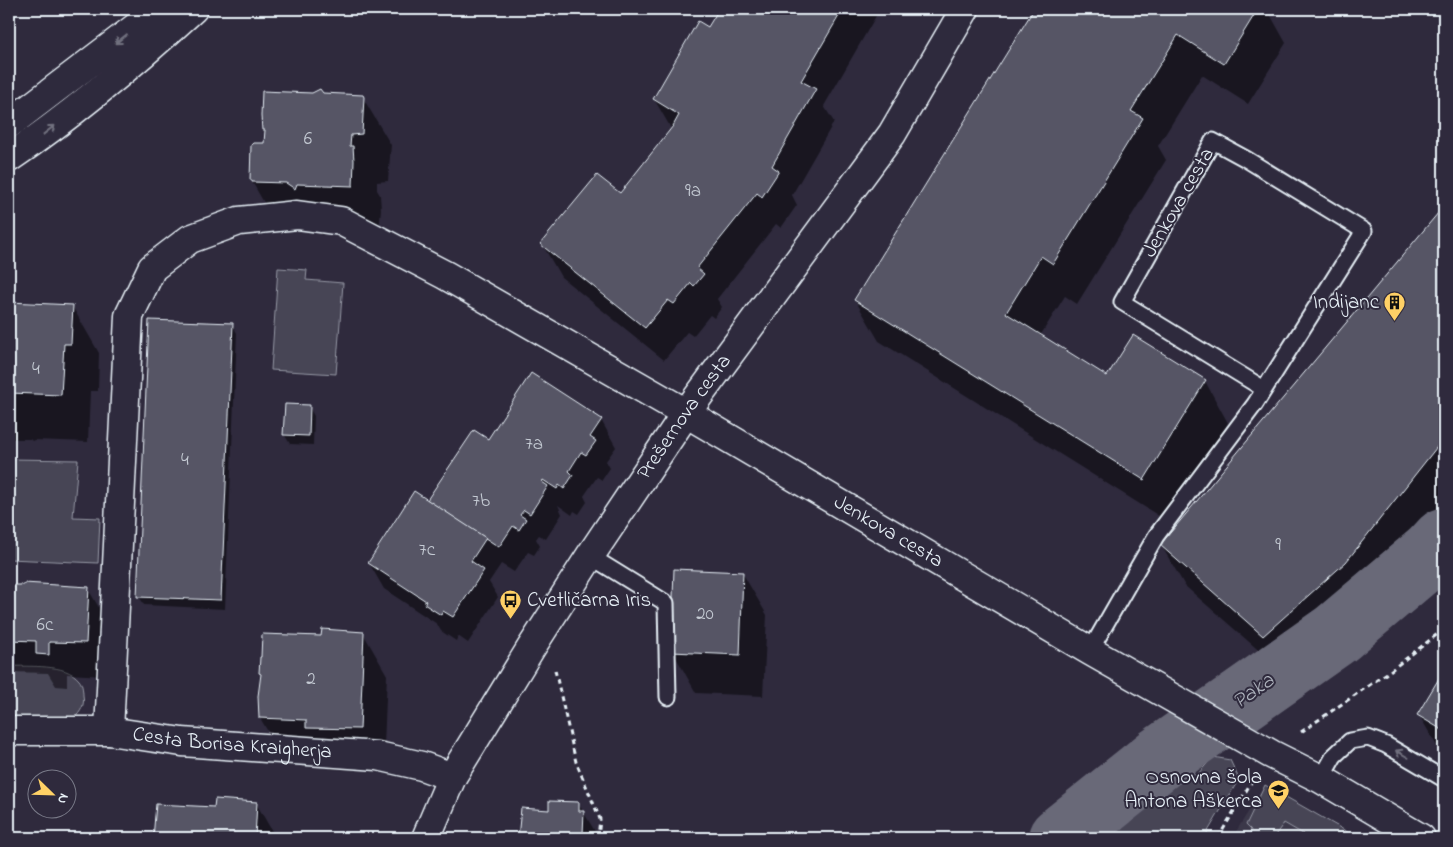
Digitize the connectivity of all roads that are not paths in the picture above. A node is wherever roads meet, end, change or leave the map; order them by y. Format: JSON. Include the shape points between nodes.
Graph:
{"nodes":[{"id":1,"x":160,"y":9,"type":"edge"},
{"id":2,"x":193,"y":9,"type":"edge"},
{"id":3,"x":965,"y":9,"type":"edge"},
{"id":4,"x":9,"y":124,"type":"edge"},
{"id":5,"x":9,"y":158,"type":"edge"},
{"id":6,"x":1264,"y":389,"type":"junction"},
{"id":7,"x":686,"y":413,"type":"junction"},
{"id":8,"x":590,"y":556,"type":"junction"},
{"id":9,"x":1090,"y":651,"type":"junction"},
{"id":10,"x":668,"y":696,"type":"dead end"},
{"id":11,"x":9,"y":731,"type":"edge"},
{"id":12,"x":109,"y":731,"type":"junction"},
{"id":13,"x":452,"y":777,"type":"junction"},
{"id":14,"x":1444,"y":778,"type":"edge"},
{"id":15,"x":1321,"y":779,"type":"junction"},
{"id":16,"x":426,"y":838,"type":"edge"},
{"id":17,"x":1421,"y":838,"type":"edge"}],
"edges":[{"from":1,"to":4,"type":"street","one_way":true},
{"from":5,"to":2,"type":"street","one_way":true,"via":[[155,44]]},
{"from":3,"to":7,"type":"street","name":"Prešernova cesta","via":[[892,134]]},
{"from":6,"to":6,"type":"lane","name":"Jenkova cesta","via":[[1364,231],[1212,140],[1122,302]]},
{"from":6,"to":9,"type":"lane","name":"Jenkova cesta","via":[[1156,536]]},
{"from":7,"to":8,"type":"street","name":"Prešernova cesta"},
{"from":7,"to":9,"type":"street","name":"Jenkova cesta"},
{"from":7,"to":12,"type":"street","name":"Jenkova cesta","via":[[445,275],[341,221],[297,215],[239,221],[190,239],[152,268],[129,316]]},
{"from":8,"to":10,"type":"lane","via":[[666,603]]},
{"from":8,"to":13,"type":"street","name":"Prešernova cesta"},
{"from":9,"to":15,"type":"street","name":"Jenkova cesta"},
{"from":11,"to":12,"type":"street","name":"Cesta Borisa Kraigherja"},
{"from":12,"to":13,"type":"street","name":"Cesta Borisa Kraigherja","via":[[182,742],[378,756]]},
{"from":13,"to":16,"type":"street","name":"Prešernova cesta"},
{"from":14,"to":15,"type":"lane","one_way":true,"via":[[1386,744],[1368,738],[1350,741],[1334,756]]},
{"from":15,"to":17,"type":"street"}]}
